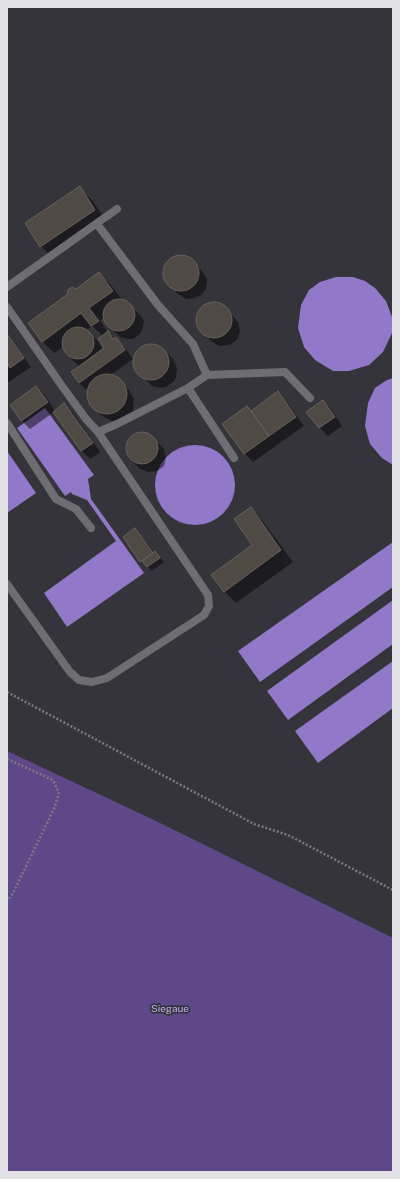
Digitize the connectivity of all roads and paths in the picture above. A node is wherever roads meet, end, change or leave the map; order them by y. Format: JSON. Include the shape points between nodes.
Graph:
{"nodes":[{"id":1,"x":117,"y":209,"type":"dead end"},
{"id":2,"x":97,"y":224,"type":"junction"},
{"id":3,"x":7,"y":287,"type":"edge"},
{"id":4,"x":7,"y":306,"type":"edge"},
{"id":5,"x":208,"y":375,"type":"junction"},
{"id":6,"x":188,"y":388,"type":"junction"},
{"id":7,"x":310,"y":398,"type":"dead end"},
{"id":8,"x":7,"y":423,"type":"edge"},
{"id":9,"x":98,"y":432,"type":"junction"},
{"id":10,"x":234,"y":458,"type":"dead end"},
{"id":11,"x":91,"y":528,"type":"dead end"},
{"id":12,"x":7,"y":584,"type":"edge"},
{"id":13,"x":7,"y":692,"type":"edge"},
{"id":14,"x":7,"y":759,"type":"edge"},
{"id":15,"x":393,"y":890,"type":"edge"},
{"id":16,"x":7,"y":901,"type":"edge"}],
"edges":[{"from":1,"to":2,"type":"lane"},
{"from":2,"to":3,"type":"lane"},
{"from":2,"to":5,"type":"lane","via":[[158,305],[193,344]]},
{"from":4,"to":9,"type":"lane","via":[[62,386]]},
{"from":5,"to":6,"type":"lane"},
{"from":5,"to":7,"type":"lane","via":[[285,372]]},
{"from":6,"to":9,"type":"lane"},
{"from":6,"to":10,"type":"lane"},
{"from":8,"to":11,"type":"lane","via":[[56,499],[76,509]]},
{"from":9,"to":12,"type":"lane","via":[[208,595],[209,606],[204,615],[107,678],[92,682],[79,680],[70,672]]},
{"from":13,"to":15,"type":"path","via":[[254,824],[288,835]]},
{"from":14,"to":16,"type":"path","via":[[53,780],[59,792],[54,809],[14,894]]}]}
